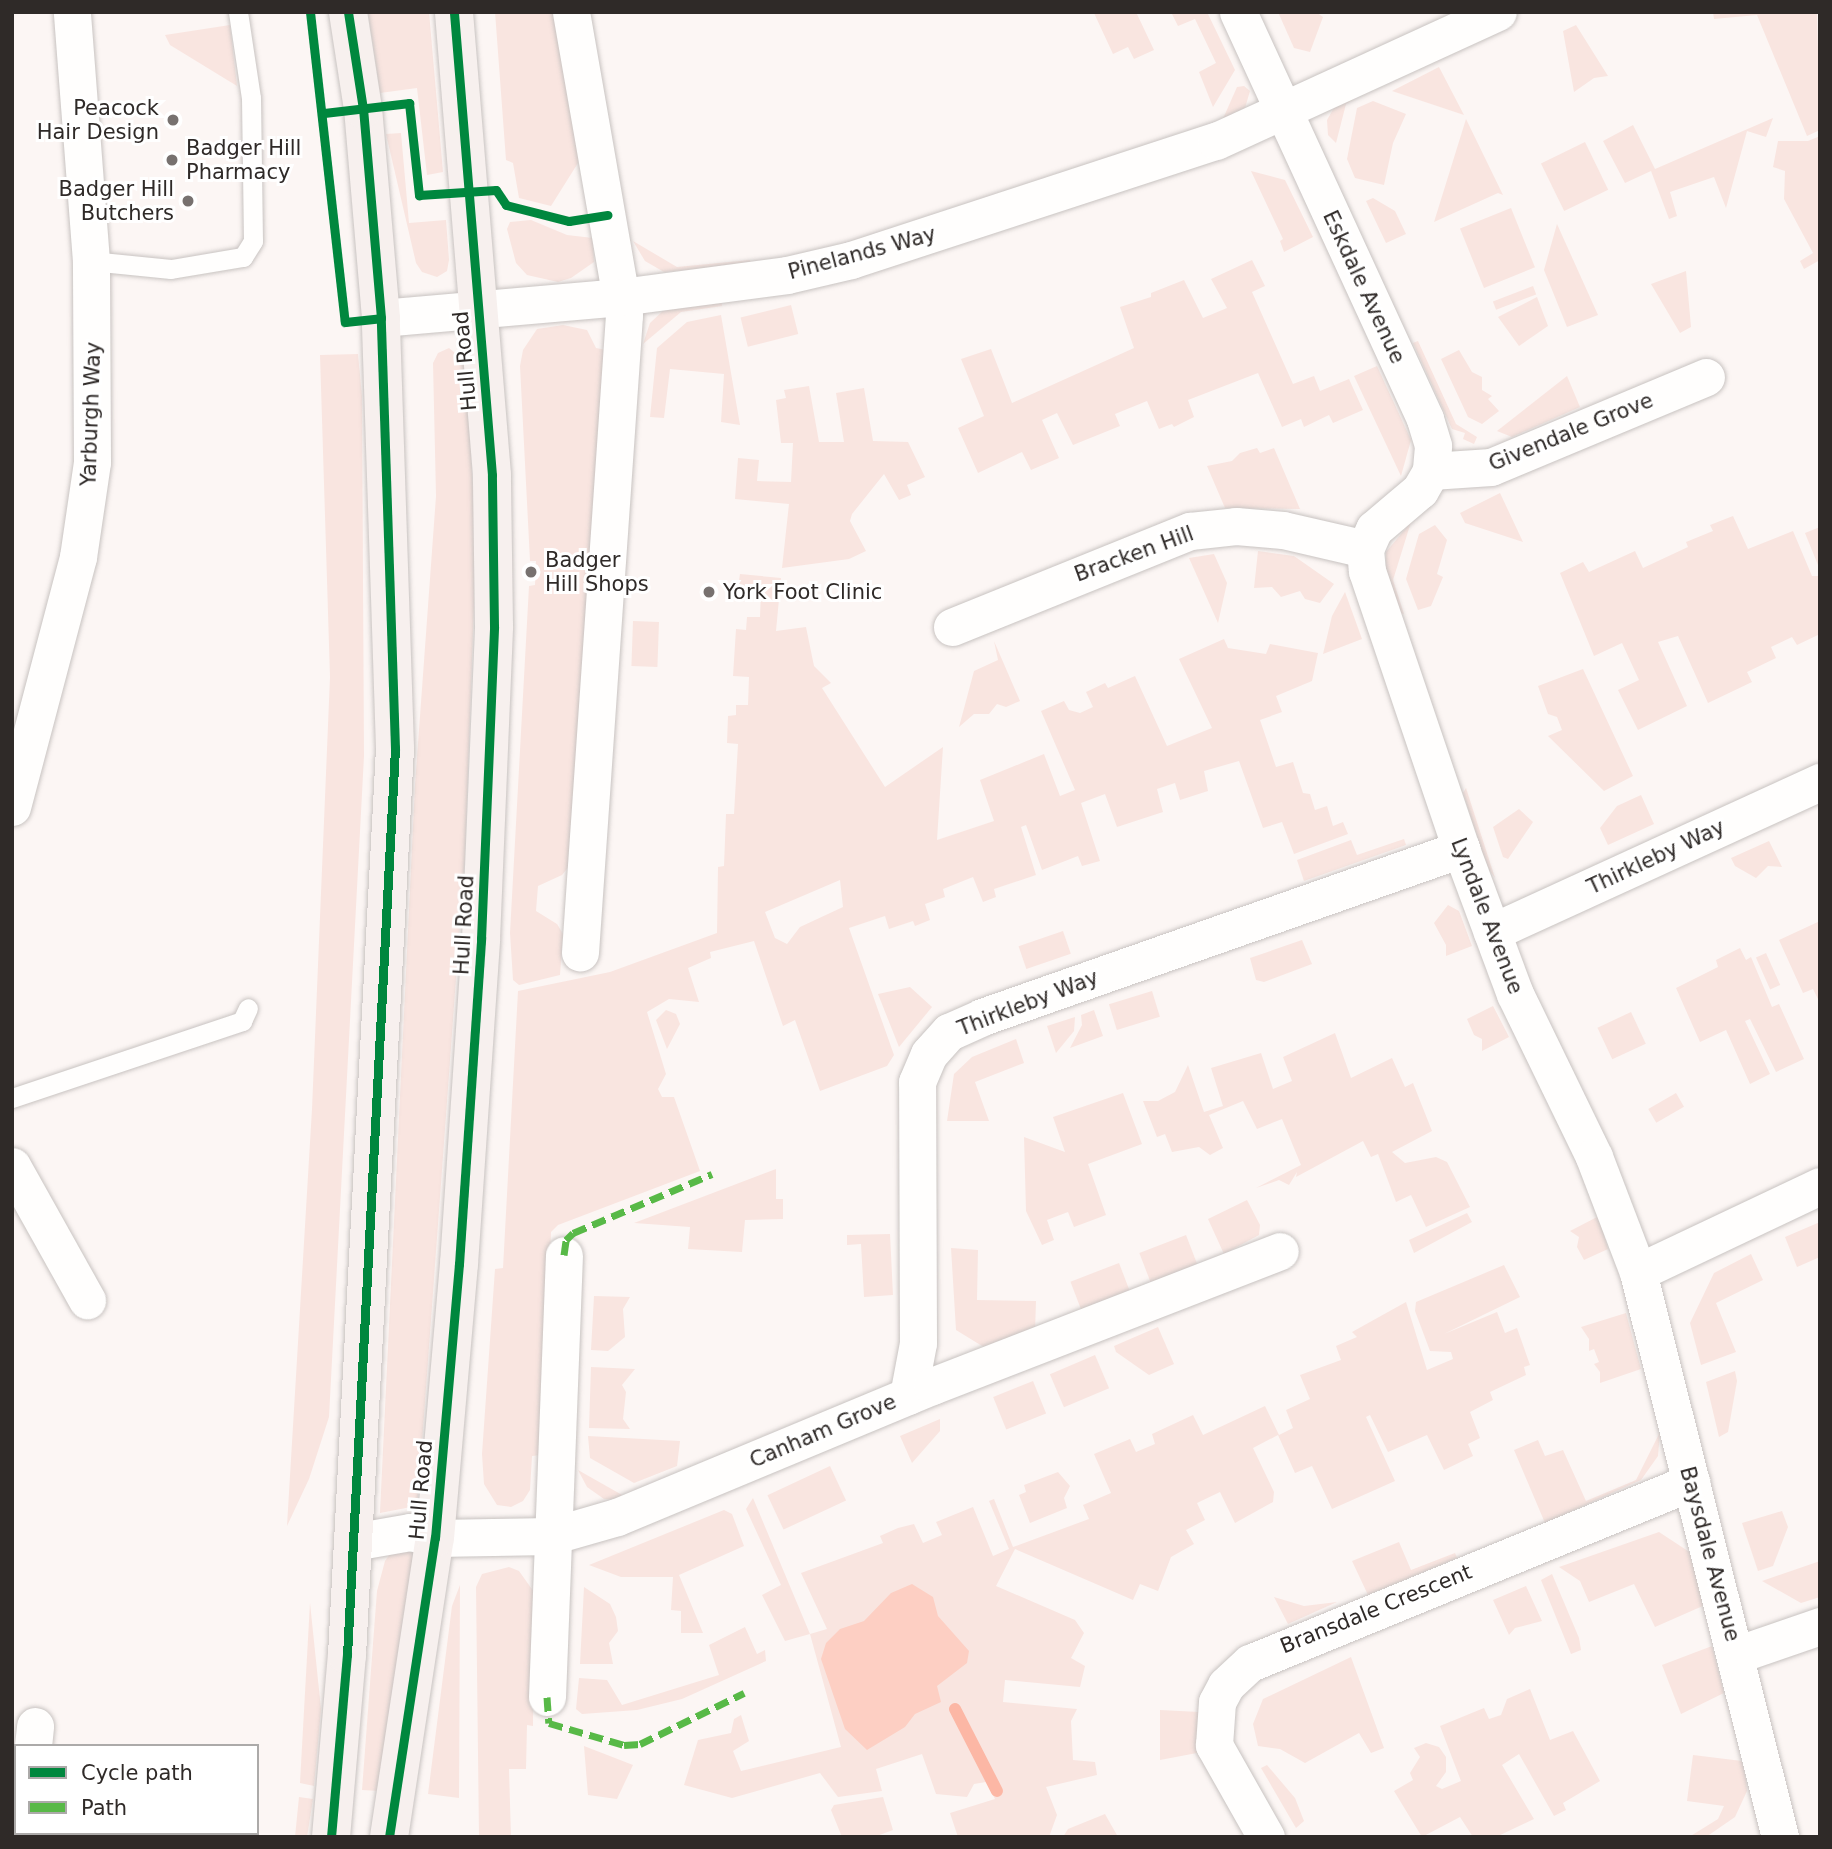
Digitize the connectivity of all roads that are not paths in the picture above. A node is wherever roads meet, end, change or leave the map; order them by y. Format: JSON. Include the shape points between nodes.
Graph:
{"nodes":[{"id":1,"x":72,"y":12,"type":"edge"},
{"id":2,"x":237,"y":12,"type":"edge"},
{"id":3,"x":348,"y":12,"type":"edge"},
{"id":4,"x":454,"y":12,"type":"edge"},
{"id":5,"x":571,"y":12,"type":"edge"},
{"id":6,"x":1238,"y":12,"type":"edge"},
{"id":7,"x":1497,"y":12,"type":"edge"},
{"id":8,"x":1284,"y":113,"type":"junction"},
{"id":9,"x":91,"y":261,"type":"junction"},
{"id":10,"x":621,"y":297,"type":"junction"},
{"id":11,"x":478,"y":313,"type":"junction"},
{"id":12,"x":381,"y":318,"type":"junction"},
{"id":13,"x":1706,"y":377,"type":"dead end"},
{"id":14,"x":1431,"y":471,"type":"junction"},
{"id":15,"x":1365,"y":549,"type":"junction"},
{"id":16,"x":952,"y":627,"type":"dead end"},
{"id":17,"x":1820,"y":782,"type":"edge"},
{"id":18,"x":12,"y":807,"type":"edge"},
{"id":19,"x":1461,"y":849,"type":"junction"},
{"id":20,"x":1492,"y":932,"type":"junction"},
{"id":21,"x":580,"y":952,"type":"dead end"},
{"id":22,"x":248,"y":1008,"type":"dead end"},
{"id":23,"x":12,"y":1098,"type":"edge"},
{"id":24,"x":12,"y":1166,"type":"edge"},
{"id":25,"x":1820,"y":1186,"type":"edge"},
{"id":26,"x":1280,"y":1251,"type":"dead end"},
{"id":27,"x":564,"y":1255,"type":"dead end"},
{"id":28,"x":1638,"y":1272,"type":"junction"},
{"id":29,"x":87,"y":1300,"type":"dead end"},
{"id":30,"x":908,"y":1396,"type":"junction"},
{"id":31,"x":1690,"y":1482,"type":"junction"},
{"id":32,"x":551,"y":1536,"type":"junction"},
{"id":33,"x":435,"y":1538,"type":"junction"},
{"id":34,"x":353,"y":1542,"type":"junction"},
{"id":35,"x":1820,"y":1626,"type":"edge"},
{"id":36,"x":1736,"y":1655,"type":"junction"},
{"id":37,"x":547,"y":1697,"type":"dead end"},
{"id":38,"x":1768,"y":1832,"type":"edge"},
{"id":39,"x":331,"y":1837,"type":"edge"},
{"id":40,"x":389,"y":1837,"type":"edge"},
{"id":41,"x":1266,"y":1837,"type":"edge"}],
"edges":[{"from":1,"to":9,"type":"street","name":"Yarburgh Way"},
{"from":2,"to":9,"type":"lane","via":[[251,98],[253,241],[243,257],[171,269]]},
{"from":3,"to":12,"type":"main road","via":[[363,109]]},
{"from":4,"to":11,"type":"main road","name":"Hull Road"},
{"from":5,"to":10,"type":"street"},
{"from":6,"to":8,"type":"street","name":"Eskdale Avenue"},
{"from":7,"to":8,"type":"street","name":"Pinelands Way"},
{"from":8,"to":10,"type":"street","name":"Pinelands Way","via":[[1142,167],[851,260],[787,275]]},
{"from":8,"to":14,"type":"street","name":"Eskdale Avenue","via":[[1425,419],[1433,446]]},
{"from":9,"to":18,"type":"street","name":"Yarburgh Way","via":[[95,390],[86,513]]},
{"from":10,"to":11,"type":"street","name":"Pinelands Way"},
{"from":10,"to":21,"type":"street","via":[[618,426]]},
{"from":11,"to":12,"type":"street","name":"Pinelands Way"},
{"from":11,"to":33,"type":"main road","name":"Hull Road","via":[[492,475],[494,626],[481,939]]},
{"from":12,"to":34,"type":"main road","via":[[395,748]]},
{"from":13,"to":14,"type":"street","name":"Givendale Grove","via":[[1491,467]]},
{"from":14,"to":15,"type":"street","via":[[1420,490],[1374,529]]},
{"from":15,"to":16,"type":"street","name":"Bracken Hill","via":[[1271,529],[1236,526],[1190,531]]},
{"from":15,"to":19,"type":"street","name":"Lyndale Avenue","via":[[1367,572]]},
{"from":17,"to":20,"type":"street","name":"Thirkleby Way"},
{"from":19,"to":20,"type":"street","name":"Lyndale Avenue"},
{"from":19,"to":30,"type":"street","name":"Thirkleby Way","via":[[949,1032],[929,1054],[917,1082],[918,1343]]},
{"from":20,"to":28,"type":"street","name":"Lyndale Avenue","via":[[1515,994],[1594,1157]]},
{"from":22,"to":23,"type":"lane","via":[[242,1021]]},
{"from":24,"to":29,"type":"street"},
{"from":25,"to":28,"type":"street"},
{"from":26,"to":30,"type":"street","name":"Canham Grove"},
{"from":27,"to":32,"type":"street"},
{"from":28,"to":31,"type":"street","name":"Baysdale Avenue"},
{"from":30,"to":32,"type":"street","name":"Canham Grove","via":[[617,1517]]},
{"from":31,"to":36,"type":"street","name":"Baysdale Avenue"},
{"from":31,"to":41,"type":"street","name":"Bransdale Crescent","via":[[1250,1663],[1226,1685],[1217,1702],[1214,1745]]},
{"from":32,"to":33,"type":"street","name":"Canham Grove"},
{"from":32,"to":37,"type":"street"},
{"from":33,"to":34,"type":"street","name":"Canham Grove","via":[[401,1532]]},
{"from":33,"to":40,"type":"main road","name":"Hull Road"},
{"from":34,"to":39,"type":"main road"},
{"from":35,"to":36,"type":"street"},
{"from":36,"to":38,"type":"street","name":"Baysdale Avenue"}]}
